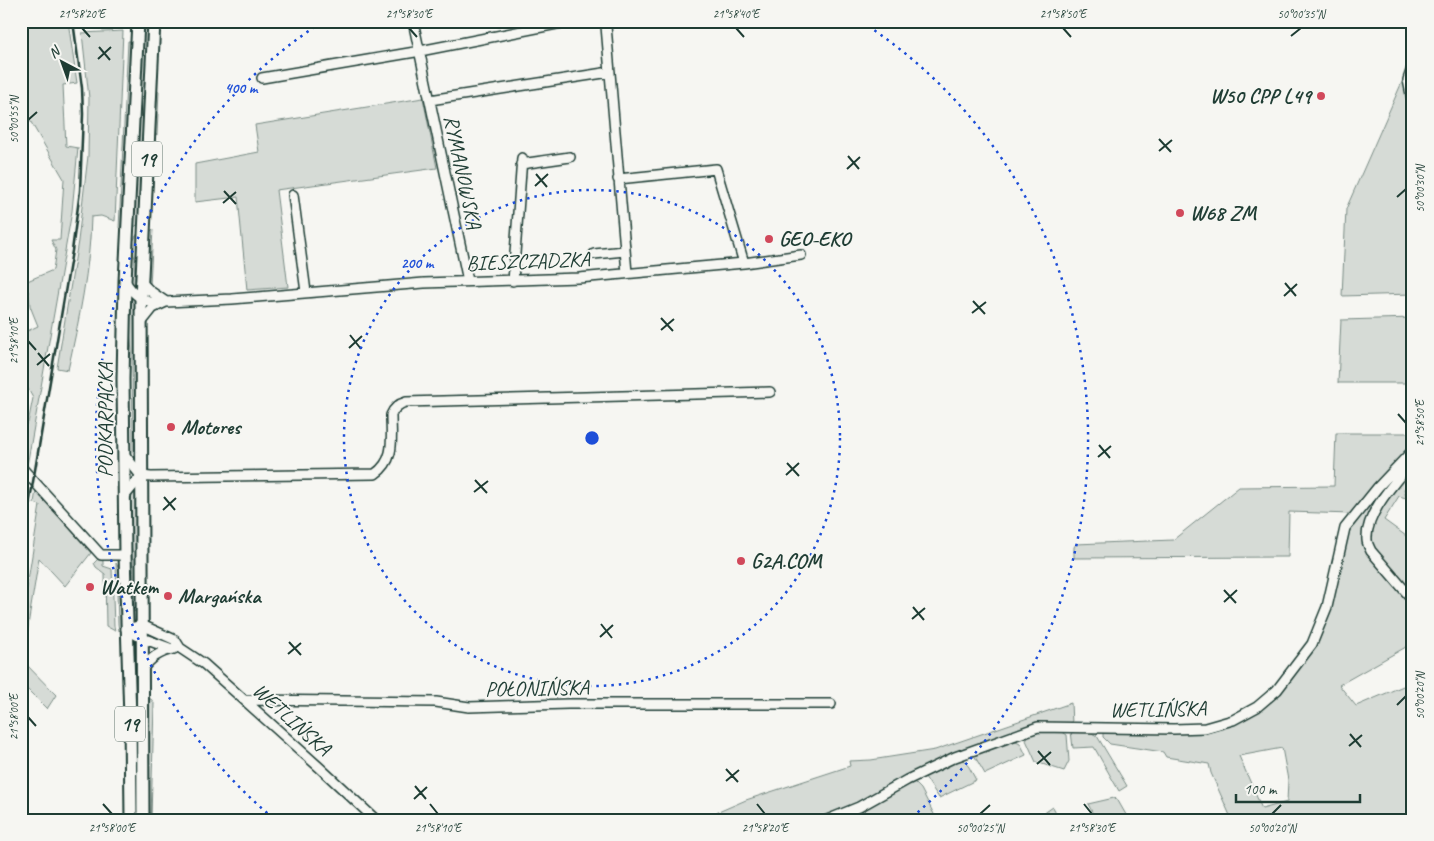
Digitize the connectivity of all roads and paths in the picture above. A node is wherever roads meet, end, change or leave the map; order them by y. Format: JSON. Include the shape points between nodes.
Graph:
{"nodes":[{"id":1,"x":138,"y":21,"type":"edge"},
{"id":2,"x":154,"y":21,"type":"edge"},
{"id":3,"x":413,"y":21,"type":"edge"},
{"id":4,"x":572,"y":21,"type":"edge"},
{"id":5,"x":604,"y":21,"type":"edge"},
{"id":6,"x":420,"y":50,"type":"junction"},
{"id":7,"x":1413,"y":65,"type":"edge"},
{"id":8,"x":610,"y":72,"type":"junction"},
{"id":9,"x":262,"y":78,"type":"dead end"},
{"id":10,"x":430,"y":100,"type":"junction"},
{"id":11,"x":1413,"y":104,"type":"edge"},
{"id":12,"x":570,"y":157,"type":"dead end"},
{"id":13,"x":618,"y":179,"type":"junction"},
{"id":14,"x":293,"y":195,"type":"dead end"},
{"id":15,"x":625,"y":251,"type":"junction"},
{"id":16,"x":594,"y":254,"type":"dead end"},
{"id":17,"x":802,"y":256,"type":"dead end"},
{"id":18,"x":744,"y":263,"type":"junction"},
{"id":19,"x":627,"y":273,"type":"junction"},
{"id":20,"x":125,"y":281,"type":"junction"},
{"id":21,"x":468,"y":281,"type":"junction"},
{"id":22,"x":513,"y":281,"type":"junction"},
{"id":23,"x":141,"y":282,"type":"junction"},
{"id":24,"x":306,"y":292,"type":"junction"},
{"id":25,"x":140,"y":298,"type":"junction"},
{"id":26,"x":164,"y":303,"type":"junction"},
{"id":27,"x":141,"y":323,"type":"junction"},
{"id":28,"x":770,"y":392,"type":"dead end"},
{"id":29,"x":1413,"y":450,"type":"edge"},
{"id":30,"x":124,"y":454,"type":"junction"},
{"id":31,"x":1413,"y":460,"type":"edge"},
{"id":32,"x":21,"y":467,"type":"edge"},
{"id":33,"x":141,"y":476,"type":"junction"},
{"id":34,"x":124,"y":497,"type":"junction"},
{"id":35,"x":125,"y":555,"type":"junction"},
{"id":36,"x":1413,"y":600,"type":"edge"},
{"id":37,"x":142,"y":625,"type":"junction"},
{"id":38,"x":126,"y":629,"type":"junction"},
{"id":39,"x":142,"y":638,"type":"junction"},
{"id":40,"x":176,"y":649,"type":"junction"},
{"id":41,"x":142,"y":670,"type":"junction"},
{"id":42,"x":245,"y":700,"type":"junction"},
{"id":43,"x":831,"y":704,"type":"dead end"},
{"id":44,"x":130,"y":820,"type":"edge"},
{"id":45,"x":143,"y":820,"type":"edge"},
{"id":46,"x":376,"y":820,"type":"edge"},
{"id":47,"x":827,"y":820,"type":"edge"}],
"edges":[{"from":1,"to":20,"type":"main road","name":"PODKARPACKA","number":"19"},
{"from":2,"to":23,"type":"main road","name":"PODKARPACKA","number":"19"},
{"from":3,"to":6,"type":"street","name":"RYMANOWSKA"},
{"from":4,"to":6,"type":"street"},
{"from":5,"to":8,"type":"street"},
{"from":6,"to":9,"type":"street"},
{"from":6,"to":10,"type":"street","name":"RYMANOWSKA"},
{"from":7,"to":11,"type":"street","via":[[1408,80]]},
{"from":8,"to":10,"type":"street","name":"RYMANOWSKA"},
{"from":8,"to":13,"type":"street"},
{"from":10,"to":21,"type":"street","name":"RYMANOWSKA"},
{"from":12,"to":22,"type":"street","name":"RYMANOWSKA","via":[[521,161]]},
{"from":13,"to":15,"type":"street"},
{"from":13,"to":18,"type":"street","via":[[716,169]]},
{"from":14,"to":24,"type":"street"},
{"from":15,"to":16,"type":"street"},
{"from":15,"to":19,"type":"street"},
{"from":17,"to":18,"type":"street","name":"BIESZCZADZKA"},
{"from":18,"to":19,"type":"street","name":"BIESZCZADZKA"},
{"from":19,"to":22,"type":"street","name":"BIESZCZADZKA"},
{"from":20,"to":25,"type":"street"},
{"from":20,"to":30,"type":"main road","name":"PODKARPACKA","number":"19"},
{"from":21,"to":22,"type":"street","name":"BIESZCZADZKA"},
{"from":21,"to":24,"type":"street","name":"BIESZCZADZKA"},
{"from":23,"to":25,"type":"main road","name":"PODKARPACKA","number":"19"},
{"from":23,"to":26,"type":"street"},
{"from":24,"to":26,"type":"street","name":"BIESZCZADZKA"},
{"from":25,"to":26,"type":"street","name":"BIESZCZADZKA","via":[[155,304]]},
{"from":25,"to":27,"type":"main road","name":"PODKARPACKA","number":"19"},
{"from":26,"to":27,"type":"street","via":[[146,314]]},
{"from":27,"to":33,"type":"main road","name":"PODKARPACKA","number":"19"},
{"from":28,"to":33,"type":"street","via":[[406,402],[393,410],[390,452],[383,468],[375,474]]},
{"from":29,"to":47,"type":"street","name":"WETLIŃSKA","via":[[1345,528],[1327,607],[1312,644],[1277,690],[1257,707],[1234,720],[1205,728],[1038,727],[955,757]]},
{"from":30,"to":33,"type":"street"},
{"from":30,"to":34,"type":"main road","name":"PODKARPACKA","number":"19"},
{"from":31,"to":36,"type":"street","via":[[1372,515],[1366,541]]},
{"from":32,"to":35,"type":"street","via":[[101,555]]},
{"from":33,"to":34,"type":"street"},
{"from":33,"to":37,"type":"main road","name":"PODKARPACKA","number":"19"},
{"from":34,"to":35,"type":"main road","name":"PODKARPACKA","number":"19"},
{"from":35,"to":38,"type":"main road","name":"PODKARPACKA","number":"19"},
{"from":37,"to":38,"type":"street"},
{"from":37,"to":39,"type":"main road","name":"PODKARPACKA","number":"19"},
{"from":37,"to":40,"type":"street","name":"WETLIŃSKA","via":[[175,640]]},
{"from":38,"to":39,"type":"street","name":"WETLIŃSKA"},
{"from":38,"to":44,"type":"main road","name":"PODKARPACKA","number":"19"},
{"from":39,"to":40,"type":"street","name":"WETLIŃSKA"},
{"from":39,"to":41,"type":"main road","name":"PODKARPACKA","number":"19"},
{"from":40,"to":41,"type":"street","via":[[166,650],[152,658]]},
{"from":40,"to":42,"type":"street","name":"WETLIŃSKA","via":[[204,664]]},
{"from":41,"to":45,"type":"main road","name":"PODKARPACKA","number":"19"},
{"from":42,"to":43,"type":"street","name":"POŁONIŃSKA","via":[[436,702],[469,707]]},
{"from":42,"to":46,"type":"street","name":"WETLIŃSKA"}]}
